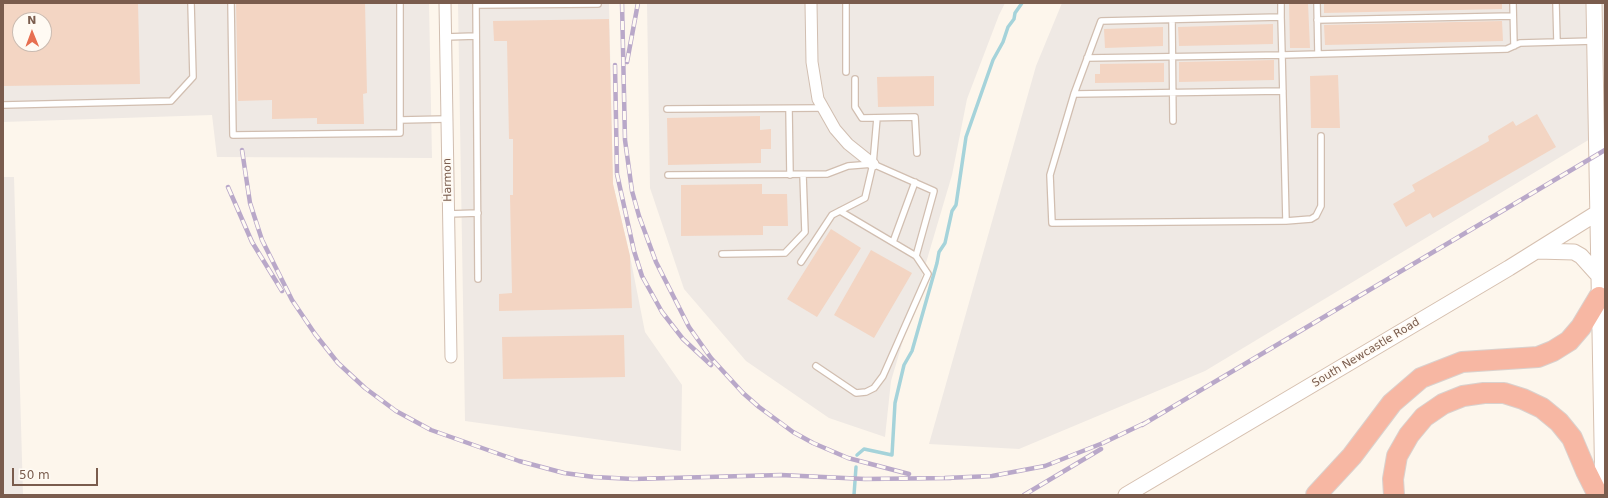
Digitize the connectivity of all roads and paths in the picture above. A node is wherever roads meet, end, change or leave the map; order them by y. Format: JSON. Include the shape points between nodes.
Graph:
{"nodes":[{"id":1,"x":191,"y":3,"type":"edge"},
{"id":2,"x":231,"y":3,"type":"edge"},
{"id":3,"x":400,"y":3,"type":"edge"},
{"id":4,"x":444,"y":3,"type":"edge"},
{"id":5,"x":811,"y":3,"type":"edge"},
{"id":6,"x":846,"y":3,"type":"edge"},
{"id":7,"x":1281,"y":3,"type":"edge"},
{"id":8,"x":1317,"y":3,"type":"edge"},
{"id":9,"x":1513,"y":3,"type":"edge"},
{"id":10,"x":1556,"y":3,"type":"edge"},
{"id":11,"x":1594,"y":3,"type":"edge"},
{"id":12,"x":476,"y":4,"type":"edge"},
{"id":13,"x":598,"y":4,"type":"edge"},
{"id":14,"x":1513,"y":16,"type":"junction"},
{"id":15,"x":1281,"y":17,"type":"junction"},
{"id":16,"x":1172,"y":20,"type":"junction"},
{"id":17,"x":1317,"y":20,"type":"junction"},
{"id":18,"x":476,"y":36,"type":"junction"},
{"id":19,"x":445,"y":37,"type":"junction"},
{"id":20,"x":1594,"y":41,"type":"junction"},
{"id":21,"x":1557,"y":42,"type":"junction"},
{"id":22,"x":1517,"y":45,"type":"junction"},
{"id":23,"x":1318,"y":54,"type":"junction"},
{"id":24,"x":1282,"y":55,"type":"junction"},
{"id":25,"x":1172,"y":57,"type":"junction"},
{"id":26,"x":1087,"y":58,"type":"junction"},
{"id":27,"x":846,"y":72,"type":"dead end"},
{"id":28,"x":855,"y":79,"type":"dead end"},
{"id":29,"x":1283,"y":91,"type":"junction"},
{"id":30,"x":1173,"y":92,"type":"junction"},
{"id":31,"x":1074,"y":94,"type":"junction"},
{"id":32,"x":3,"y":105,"type":"edge"},
{"id":33,"x":823,"y":108,"type":"junction"},
{"id":34,"x":667,"y":109,"type":"dead end"},
{"id":35,"x":789,"y":109,"type":"junction"},
{"id":36,"x":877,"y":118,"type":"junction"},
{"id":37,"x":447,"y":119,"type":"junction"},
{"id":38,"x":400,"y":120,"type":"junction"},
{"id":39,"x":1173,"y":121,"type":"dead end"},
{"id":40,"x":1321,"y":136,"type":"dead end"},
{"id":41,"x":917,"y":152,"type":"dead end"},
{"id":42,"x":873,"y":164,"type":"junction"},
{"id":43,"x":803,"y":174,"type":"junction"},
{"id":44,"x":668,"y":175,"type":"dead end"},
{"id":45,"x":790,"y":175,"type":"junction"},
{"id":46,"x":915,"y":182,"type":"junction"},
{"id":47,"x":1601,"y":210,"type":"edge"},
{"id":48,"x":840,"y":211,"type":"junction"},
{"id":49,"x":478,"y":213,"type":"junction"},
{"id":50,"x":448,"y":214,"type":"junction"},
{"id":51,"x":1286,"y":221,"type":"junction"},
{"id":52,"x":893,"y":242,"type":"junction"},
{"id":53,"x":1536,"y":251,"type":"junction"},
{"id":54,"x":722,"y":254,"type":"dead end"},
{"id":55,"x":916,"y":256,"type":"junction"},
{"id":56,"x":800,"y":262,"type":"dead end"},
{"id":57,"x":1599,"y":276,"type":"junction"},
{"id":58,"x":478,"y":279,"type":"dead end"},
{"id":59,"x":1602,"y":302,"type":"edge"},
{"id":60,"x":451,"y":357,"type":"dead end"},
{"id":61,"x":816,"y":366,"type":"dead end"},
{"id":62,"x":1126,"y":495,"type":"edge"},
{"id":63,"x":1316,"y":495,"type":"edge"},
{"id":64,"x":1394,"y":495,"type":"edge"},
{"id":65,"x":1598,"y":495,"type":"edge"},
{"id":66,"x":1603,"y":495,"type":"edge"}],
"edges":[{"from":1,"to":32,"type":"lane","via":[[193,77],[171,100]]},
{"from":2,"to":38,"type":"lane","via":[[233,135],[400,133]]},
{"from":3,"to":38,"type":"lane"},
{"from":4,"to":19,"type":"street","name":"Harmon"},
{"from":5,"to":33,"type":"street","via":[[812,62]]},
{"from":6,"to":27,"type":"lane"},
{"from":7,"to":15,"type":"lane"},
{"from":8,"to":17,"type":"lane"},
{"from":9,"to":14,"type":"lane"},
{"from":10,"to":21,"type":"lane"},
{"from":11,"to":20,"type":"main road"},
{"from":12,"to":13,"type":"lane"},
{"from":12,"to":18,"type":"lane"},
{"from":14,"to":17,"type":"lane"},
{"from":14,"to":22,"type":"lane"},
{"from":15,"to":16,"type":"lane"},
{"from":15,"to":24,"type":"lane"},
{"from":16,"to":25,"type":"lane"},
{"from":16,"to":26,"type":"lane","via":[[1101,21]]},
{"from":17,"to":23,"type":"lane"},
{"from":18,"to":19,"type":"lane"},
{"from":18,"to":49,"type":"lane"},
{"from":19,"to":37,"type":"street","name":"Harmon"},
{"from":20,"to":21,"type":"lane"},
{"from":20,"to":47,"type":"main road"},
{"from":21,"to":22,"type":"lane"},
{"from":22,"to":23,"type":"lane","via":[[1507,49]]},
{"from":23,"to":24,"type":"lane"},
{"from":24,"to":25,"type":"lane"},
{"from":24,"to":29,"type":"lane"},
{"from":25,"to":26,"type":"lane"},
{"from":25,"to":30,"type":"lane"},
{"from":26,"to":31,"type":"lane"},
{"from":28,"to":36,"type":"lane","via":[[855,107],[862,118]]},
{"from":29,"to":30,"type":"lane"},
{"from":29,"to":51,"type":"lane"},
{"from":30,"to":31,"type":"lane"},
{"from":30,"to":39,"type":"lane"},
{"from":31,"to":51,"type":"lane","via":[[1050,175],[1052,223]]},
{"from":33,"to":35,"type":"lane"},
{"from":33,"to":42,"type":"street","via":[[835,129],[848,144]]},
{"from":34,"to":35,"type":"lane"},
{"from":35,"to":45,"type":"lane"},
{"from":36,"to":41,"type":"lane","via":[[915,116]]},
{"from":36,"to":42,"type":"lane"},
{"from":37,"to":38,"type":"lane"},
{"from":37,"to":50,"type":"street","name":"Harmon"},
{"from":40,"to":51,"type":"lane","via":[[1321,206],[1316,216],[1311,219]]},
{"from":42,"to":43,"type":"lane","via":[[848,166],[827,174]]},
{"from":42,"to":46,"type":"lane"},
{"from":42,"to":48,"type":"lane","via":[[865,198]]},
{"from":43,"to":45,"type":"lane"},
{"from":43,"to":54,"type":"lane","via":[[805,232],[785,253]]},
{"from":44,"to":45,"type":"lane"},
{"from":46,"to":52,"type":"lane"},
{"from":46,"to":55,"type":"lane","via":[[934,191]]},
{"from":47,"to":53,"type":"main road","name":"South Newcastle Road"},
{"from":47,"to":57,"type":"main road"},
{"from":48,"to":52,"type":"lane"},
{"from":48,"to":56,"type":"lane","via":[[832,215]]},
{"from":49,"to":50,"type":"lane"},
{"from":49,"to":58,"type":"lane"},
{"from":50,"to":60,"type":"street","name":"Harmon"},
{"from":52,"to":55,"type":"lane"},
{"from":53,"to":57,"type":"main road","via":[[1574,252]]},
{"from":53,"to":62,"type":"main road","name":"South Newcastle Road"},
{"from":55,"to":61,"type":"lane","via":[[928,274],[883,376],[874,388],[856,393]]},
{"from":57,"to":59,"type":"main road"},
{"from":59,"to":63,"type":"highway","via":[[1569,341],[1553,351],[1538,357],[1462,362],[1443,368],[1416,382],[1392,403],[1352,456]]},
{"from":59,"to":66,"type":"main road"},
{"from":64,"to":65,"type":"highway","via":[[1393,480],[1397,456],[1409,435],[1424,417],[1443,404],[1463,396],[1484,393],[1504,393],[1523,399],[1542,408],[1559,422],[1572,438]]}]}
